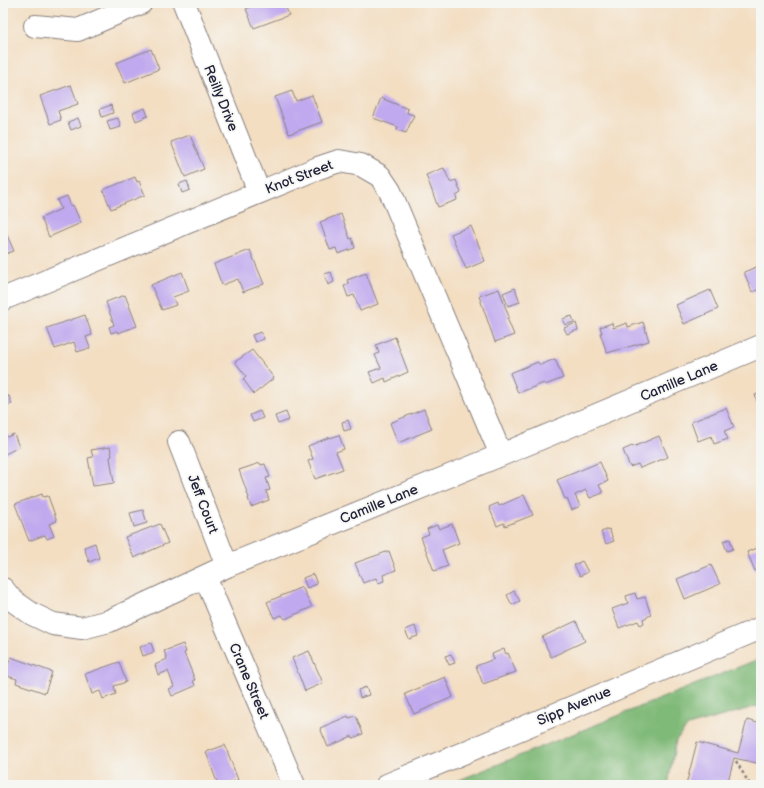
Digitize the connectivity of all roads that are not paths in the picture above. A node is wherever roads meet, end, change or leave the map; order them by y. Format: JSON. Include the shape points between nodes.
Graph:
{"nodes":[{"id":1,"x":141,"y":3,"type":"edge"},
{"id":2,"x":184,"y":3,"type":"edge"},
{"id":3,"x":35,"y":26,"type":"dead end"},
{"id":4,"x":259,"y":192,"type":"junction"},
{"id":5,"x":3,"y":299,"type":"edge"},
{"id":6,"x":761,"y":346,"type":"edge"},
{"id":7,"x":179,"y":442,"type":"dead end"},
{"id":8,"x":501,"y":455,"type":"junction"},
{"id":9,"x":227,"y":566,"type":"junction"},
{"id":10,"x":205,"y":577,"type":"junction"},
{"id":11,"x":3,"y":589,"type":"edge"},
{"id":12,"x":761,"y":628,"type":"edge"},
{"id":13,"x":294,"y":785,"type":"edge"},
{"id":14,"x":386,"y":785,"type":"edge"}],
"edges":[{"from":1,"to":3,"type":"street","via":[[78,30]]},
{"from":2,"to":4,"type":"street","name":"Reilly Drive"},
{"from":4,"to":5,"type":"street","name":"Knot Street"},
{"from":4,"to":8,"type":"street","name":"Knot Street","via":[[339,161],[361,165],[380,176],[390,191]]},
{"from":6,"to":8,"type":"street","name":"Camille Lane"},
{"from":7,"to":9,"type":"street","name":"Jeff Court"},
{"from":8,"to":9,"type":"street","name":"Camille Lane"},
{"from":9,"to":10,"type":"street","name":"Camille Lane"},
{"from":10,"to":11,"type":"street","name":"Camille Lane","via":[[109,621],[82,628],[53,624],[32,614],[12,600]]},
{"from":10,"to":13,"type":"street","name":"Crane Street"},
{"from":12,"to":14,"type":"street","name":"Sipp Avenue"}]}
